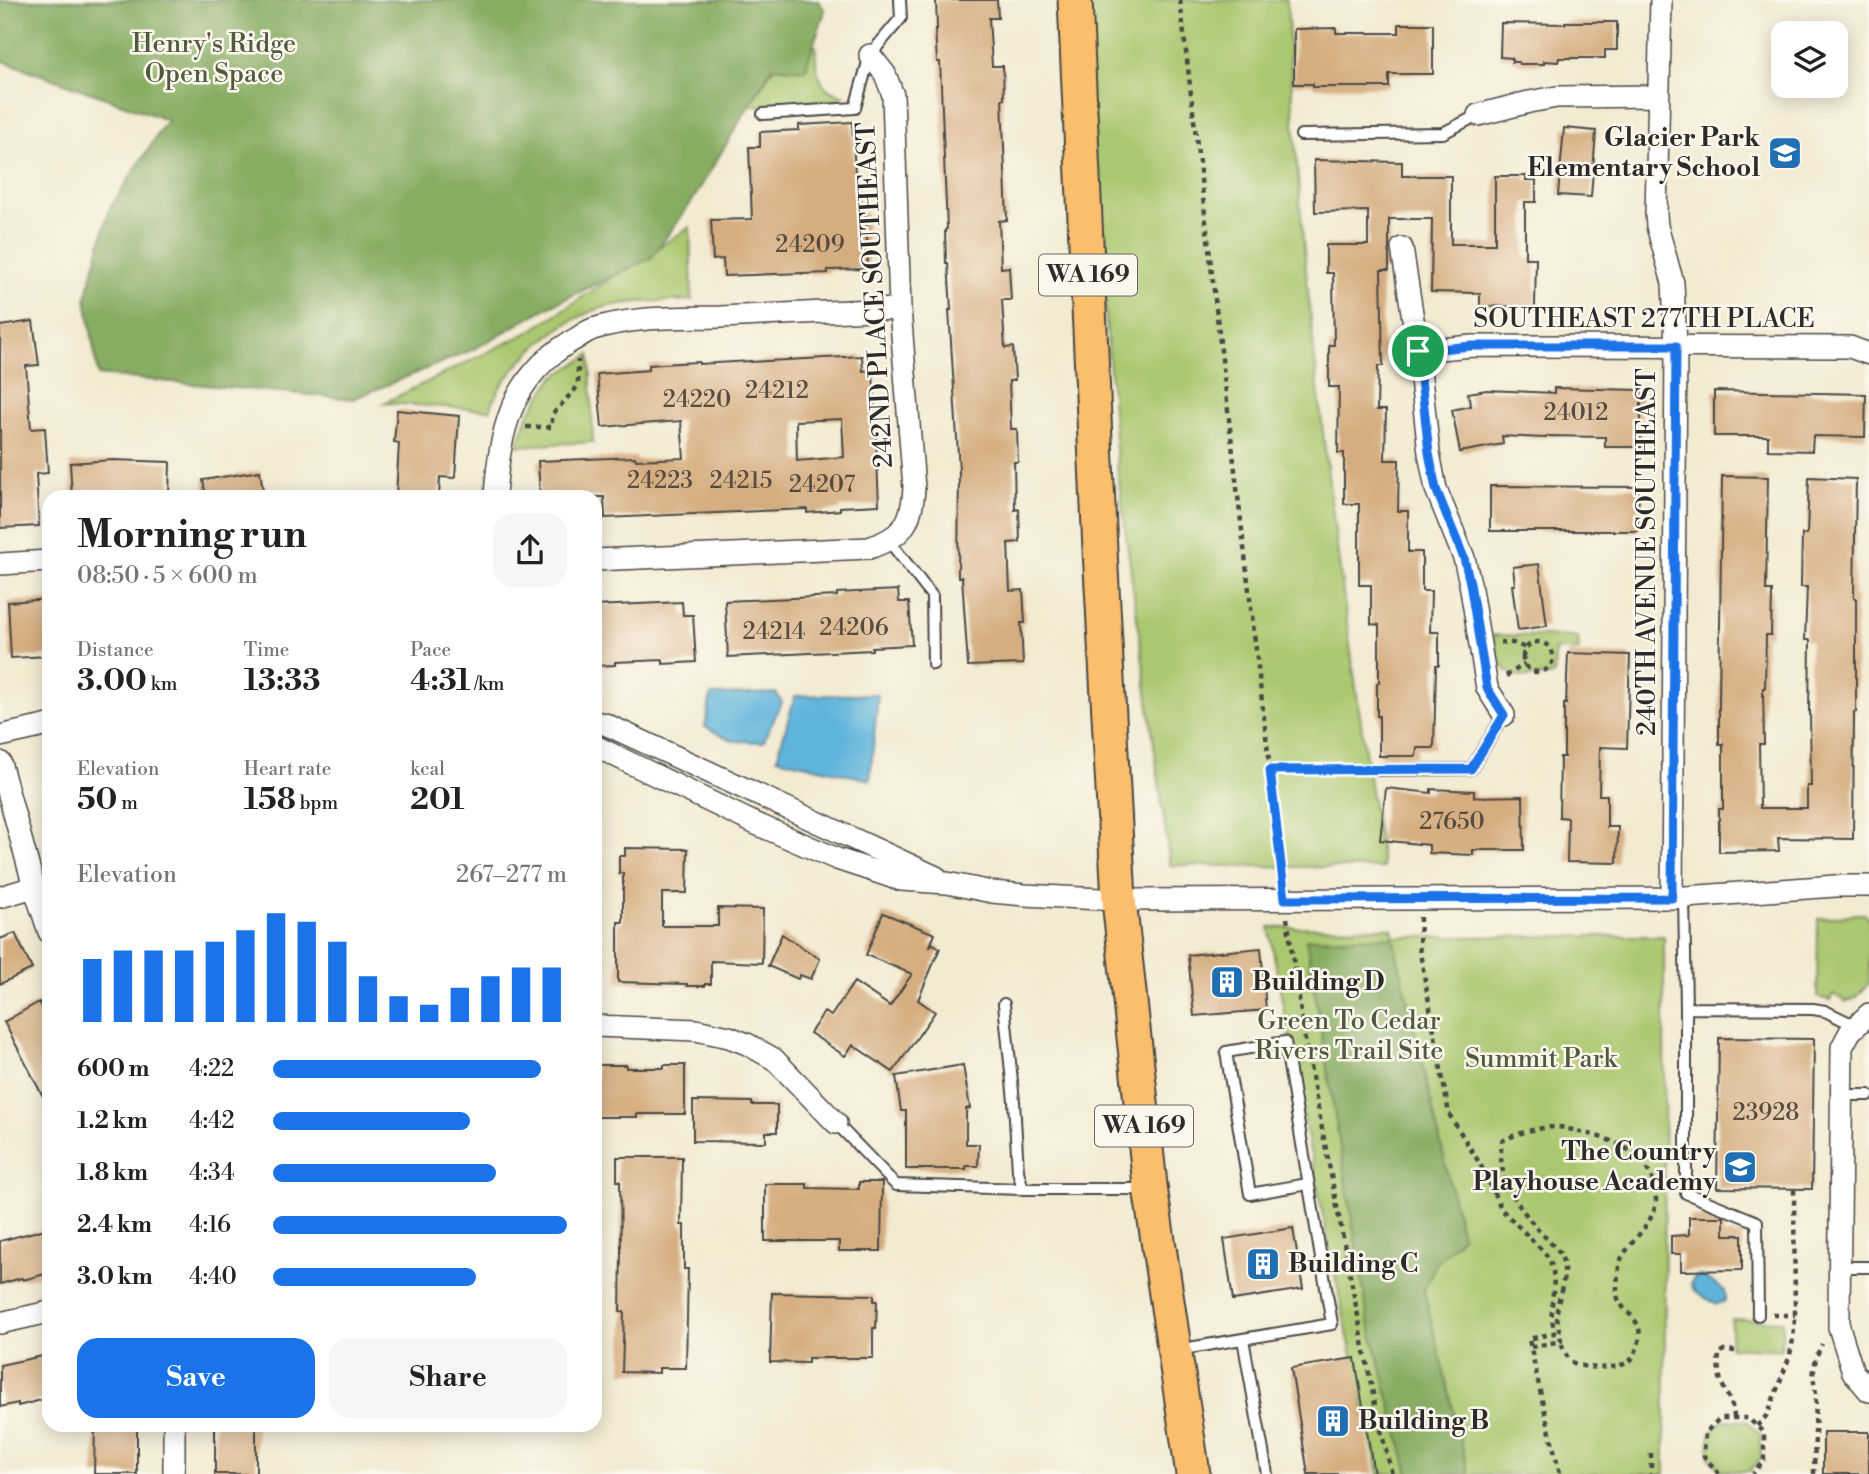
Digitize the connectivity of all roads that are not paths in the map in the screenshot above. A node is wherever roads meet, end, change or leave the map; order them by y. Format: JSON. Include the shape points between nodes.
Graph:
{"nodes":[{"id":1,"x":900,"y":0,"type":"edge"},
{"id":2,"x":1075,"y":0,"type":"edge"},
{"id":3,"x":1661,"y":0,"type":"edge"},
{"id":4,"x":870,"y":55,"type":"junction"},
{"id":5,"x":1658,"y":96,"type":"junction"},
{"id":6,"x":763,"y":114,"type":"dead end"},
{"id":7,"x":1478,"y":115,"type":"joint"},
{"id":8,"x":1301,"y":135,"type":"dead end"},
{"id":9,"x":1402,"y":248,"type":"dead end"},
{"id":10,"x":900,"y":309,"type":"junction"},
{"id":11,"x":1676,"y":346,"type":"junction"},
{"id":12,"x":1418,"y":351,"type":"junction"},
{"id":13,"x":1869,"y":354,"type":"edge"},
{"id":14,"x":496,"y":490,"type":"edge"},
{"id":15,"x":893,"y":538,"type":"junction"},
{"id":16,"x":602,"y":560,"type":"edge"},
{"id":17,"x":42,"y":561,"type":"edge"},
{"id":18,"x":0,"y":564,"type":"edge"},
{"id":19,"x":933,"y":664,"type":"dead end"},
{"id":20,"x":1504,"y":715,"type":"joint"},
{"id":21,"x":602,"y":723,"type":"edge"},
{"id":22,"x":42,"y":727,"type":"edge"},
{"id":23,"x":0,"y":736,"type":"edge"},
{"id":24,"x":602,"y":748,"type":"edge"},
{"id":25,"x":0,"y":762,"type":"edge"},
{"id":26,"x":1378,"y":770,"type":"road end"},
{"id":27,"x":947,"y":883,"type":"junction"},
{"id":28,"x":1869,"y":886,"type":"edge"},
{"id":29,"x":34,"y":887,"type":"junction"},
{"id":30,"x":0,"y":897,"type":"edge"},
{"id":31,"x":1678,"y":897,"type":"junction"},
{"id":32,"x":1119,"y":900,"type":"junction"},
{"id":33,"x":42,"y":911,"type":"edge"},
{"id":34,"x":1004,"y":1004,"type":"dead end"},
{"id":35,"x":1686,"y":1008,"type":"junction"},
{"id":36,"x":1863,"y":1020,"type":"edge"},
{"id":37,"x":602,"y":1026,"type":"edge"},
{"id":38,"x":1841,"y":1095,"type":"junction"},
{"id":39,"x":1869,"y":1095,"type":"edge"},
{"id":40,"x":836,"y":1124,"type":"joint"},
{"id":41,"x":1308,"y":1184,"type":"junction"},
{"id":42,"x":1023,"y":1189,"type":"junction"},
{"id":43,"x":1150,"y":1189,"type":"junction"},
{"id":44,"x":1839,"y":1267,"type":"junction"},
{"id":45,"x":1869,"y":1268,"type":"edge"},
{"id":46,"x":42,"y":1314,"type":"edge"},
{"id":47,"x":1758,"y":1315,"type":"road end"},
{"id":48,"x":0,"y":1323,"type":"edge"},
{"id":49,"x":1243,"y":1339,"type":"junction"},
{"id":50,"x":1175,"y":1351,"type":"junction"},
{"id":51,"x":1869,"y":1391,"type":"edge"},
{"id":52,"x":174,"y":1432,"type":"edge"},
{"id":53,"x":174,"y":1474,"type":"edge"},
{"id":54,"x":1193,"y":1474,"type":"edge"},
{"id":55,"x":1267,"y":1474,"type":"edge"}],
"edges":[{"from":1,"to":4,"type":"lane","via":[[901,19]]},
{"from":2,"to":32,"type":"main road","number":"WA 169"},
{"from":3,"to":5,"type":"street","name":"240TH AVENUE SOUTHEAST"},
{"from":4,"to":6,"type":"lane","via":[[855,108]]},
{"from":4,"to":10,"type":"street","name":"242ND PLACE SOUTHEAST","via":[[885,74],[893,95]]},
{"from":5,"to":7,"type":"street","via":[[1558,97]]},
{"from":5,"to":11,"type":"street","name":"240TH AVENUE SOUTHEAST","via":[[1656,214],[1673,283]]},
{"from":7,"to":8,"type":"lane","via":[[1443,133]]},
{"from":9,"to":12,"type":"street"},
{"from":10,"to":14,"type":"street","via":[[634,320],[590,330],[555,351],[515,401],[504,427]]},
{"from":10,"to":15,"type":"street","name":"242ND PLACE SOUTHEAST","via":[[914,488],[908,520]]},
{"from":11,"to":12,"type":"street","name":"SOUTHEAST 277TH PLACE","via":[[1472,346]]},
{"from":11,"to":13,"type":"street","name":"SOUTHEAST 277TH PLACE","via":[[1850,347]]},
{"from":11,"to":31,"type":"street","name":"240TH AVENUE SOUTHEAST"},
{"from":12,"to":20,"type":"street","via":[[1436,489],[1464,558],[1487,688]]},
{"from":15,"to":16,"type":"street","via":[[869,548]]},
{"from":15,"to":19,"type":"lane","via":[[932,596]]},
{"from":17,"to":18,"type":"street"},
{"from":20,"to":26,"type":"lane","via":[[1471,769]]},
{"from":21,"to":27,"type":"street"},
{"from":22,"to":23,"type":"street"},
{"from":24,"to":27,"type":"street","via":[[836,859],[901,880]]},
{"from":25,"to":29,"type":"street"},
{"from":27,"to":32,"type":"street","via":[[992,892]]},
{"from":28,"to":31,"type":"street"},
{"from":29,"to":30,"type":"street"},
{"from":29,"to":33,"type":"street"},
{"from":31,"to":32,"type":"street"},
{"from":31,"to":35,"type":"lane"},
{"from":32,"to":43,"type":"main road","number":"WA 169"},
{"from":34,"to":42,"type":"lane"},
{"from":35,"to":36,"type":"lane","via":[[1813,1009]]},
{"from":35,"to":47,"type":"lane","via":[[1686,1193],[1757,1222]]},
{"from":36,"to":38,"type":"street","via":[[1842,1047]]},
{"from":37,"to":40,"type":"street","via":[[696,1030],[747,1044],[774,1059]]},
{"from":38,"to":39,"type":"lane"},
{"from":38,"to":44,"type":"street"},
{"from":40,"to":42,"type":"lane","via":[[895,1185]]},
{"from":41,"to":41,"type":"lane","via":[[1285,1042],[1226,1052],[1250,1194]]},
{"from":41,"to":49,"type":"lane","via":[[1332,1324]]},
{"from":42,"to":43,"type":"lane"},
{"from":43,"to":50,"type":"main road","number":"WA 169"},
{"from":44,"to":45,"type":"lane"},
{"from":44,"to":51,"type":"street","via":[[1839,1327],[1853,1372]]},
{"from":46,"to":48,"type":"street"},
{"from":49,"to":50,"type":"lane"},
{"from":49,"to":55,"type":"lane"},
{"from":50,"to":54,"type":"main road","number":"WA 169"},
{"from":52,"to":53,"type":"street"}]}
